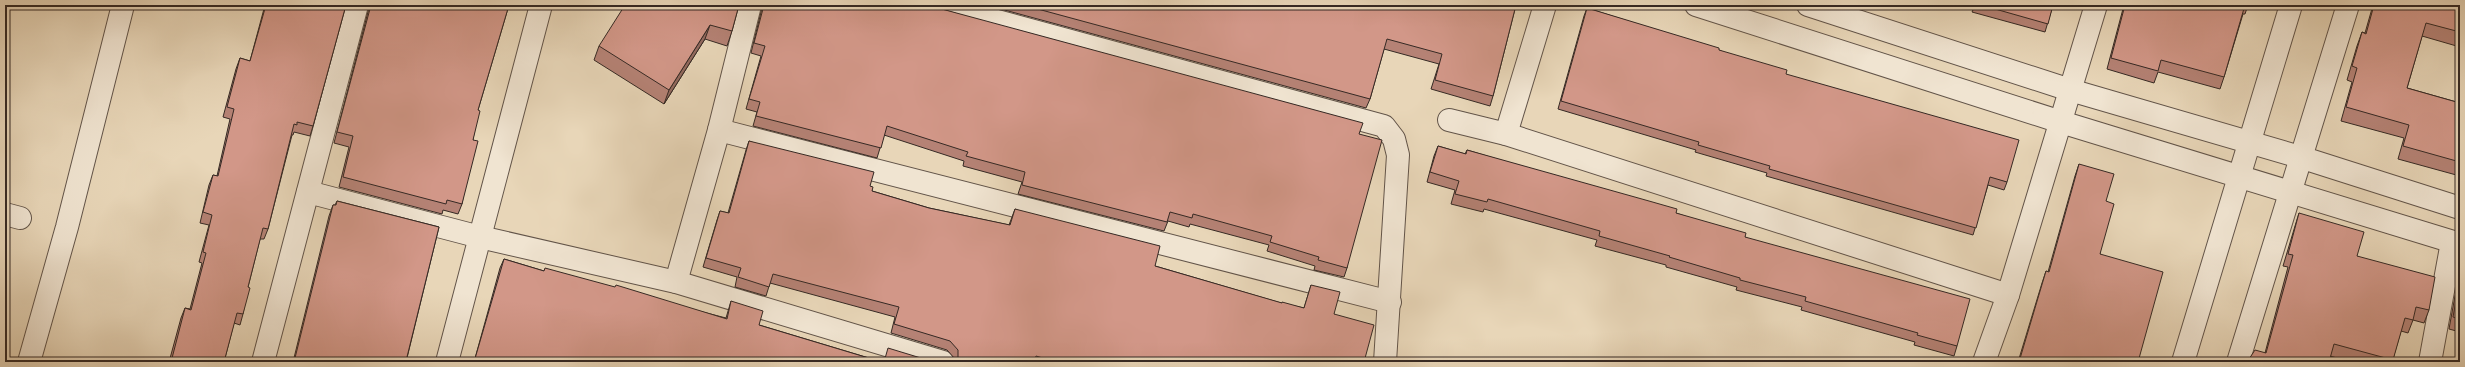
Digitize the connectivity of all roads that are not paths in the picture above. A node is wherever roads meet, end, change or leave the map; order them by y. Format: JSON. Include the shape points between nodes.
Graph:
{"nodes":[{"id":1,"x":122,"y":5,"type":"edge"},
{"id":2,"x":357,"y":5,"type":"edge"},
{"id":3,"x":541,"y":5,"type":"edge"},
{"id":4,"x":750,"y":5,"type":"edge"},
{"id":5,"x":938,"y":5,"type":"edge"},
{"id":6,"x":1545,"y":5,"type":"edge"},
{"id":7,"x":1696,"y":5,"type":"edge"},
{"id":8,"x":1808,"y":5,"type":"edge"},
{"id":9,"x":2096,"y":5,"type":"edge"},
{"id":10,"x":2291,"y":5,"type":"edge"},
{"id":11,"x":2348,"y":5,"type":"edge"},
{"id":12,"x":2070,"y":90,"type":"junction"},
{"id":13,"x":1449,"y":120,"type":"dead end"},
{"id":14,"x":2061,"y":122,"type":"junction"},
{"id":15,"x":719,"y":130,"type":"junction"},
{"id":16,"x":1506,"y":134,"type":"junction"},
{"id":17,"x":2248,"y":143,"type":"junction"},
{"id":18,"x":2300,"y":157,"type":"junction"},
{"id":19,"x":2240,"y":178,"type":"junction"},
{"id":20,"x":308,"y":192,"type":"junction"},
{"id":21,"x":2290,"y":192,"type":"junction"},
{"id":22,"x":2460,"y":208,"type":"edge"},
{"id":23,"x":480,"y":237,"type":"junction"},
{"id":24,"x":2456,"y":243,"type":"edge"},
{"id":25,"x":676,"y":282,"type":"junction"},
{"id":26,"x":2008,"y":295,"type":"junction"},
{"id":27,"x":1390,"y":302,"type":"junction"},
{"id":28,"x":29,"y":362,"type":"edge"},
{"id":29,"x":263,"y":362,"type":"edge"},
{"id":30,"x":448,"y":362,"type":"edge"},
{"id":31,"x":943,"y":362,"type":"edge"},
{"id":32,"x":1385,"y":362,"type":"edge"},
{"id":33,"x":1984,"y":362,"type":"edge"},
{"id":34,"x":2183,"y":362,"type":"edge"},
{"id":35,"x":2238,"y":362,"type":"edge"},
{"id":36,"x":2430,"y":362,"type":"edge"}],
"edges":[{"from":1,"to":28,"type":"street","via":[[67,228]]},
{"from":2,"to":20,"type":"street"},
{"from":3,"to":23,"type":"street"},
{"from":4,"to":15,"type":"street"},
{"from":5,"to":27,"type":"street","via":[[1384,126],[1394,139],[1398,155]]},
{"from":6,"to":16,"type":"street"},
{"from":7,"to":14,"type":"street"},
{"from":8,"to":12,"type":"street"},
{"from":9,"to":12,"type":"street"},
{"from":10,"to":17,"type":"street"},
{"from":11,"to":18,"type":"street"},
{"from":12,"to":14,"type":"street"},
{"from":12,"to":17,"type":"street"},
{"from":13,"to":16,"type":"street"},
{"from":14,"to":19,"type":"street"},
{"from":14,"to":26,"type":"street"},
{"from":15,"to":25,"type":"street"},
{"from":15,"to":27,"type":"street"},
{"from":16,"to":26,"type":"street"},
{"from":17,"to":18,"type":"street"},
{"from":17,"to":19,"type":"street"},
{"from":18,"to":21,"type":"street"},
{"from":18,"to":22,"type":"street"},
{"from":19,"to":21,"type":"street"},
{"from":19,"to":34,"type":"street"},
{"from":20,"to":23,"type":"street"},
{"from":20,"to":29,"type":"street"},
{"from":21,"to":24,"type":"street"},
{"from":21,"to":35,"type":"street"},
{"from":23,"to":25,"type":"street"},
{"from":23,"to":30,"type":"street"},
{"from":24,"to":36,"type":"street"},
{"from":25,"to":31,"type":"street"},
{"from":26,"to":33,"type":"street"},
{"from":27,"to":32,"type":"street"}]}
